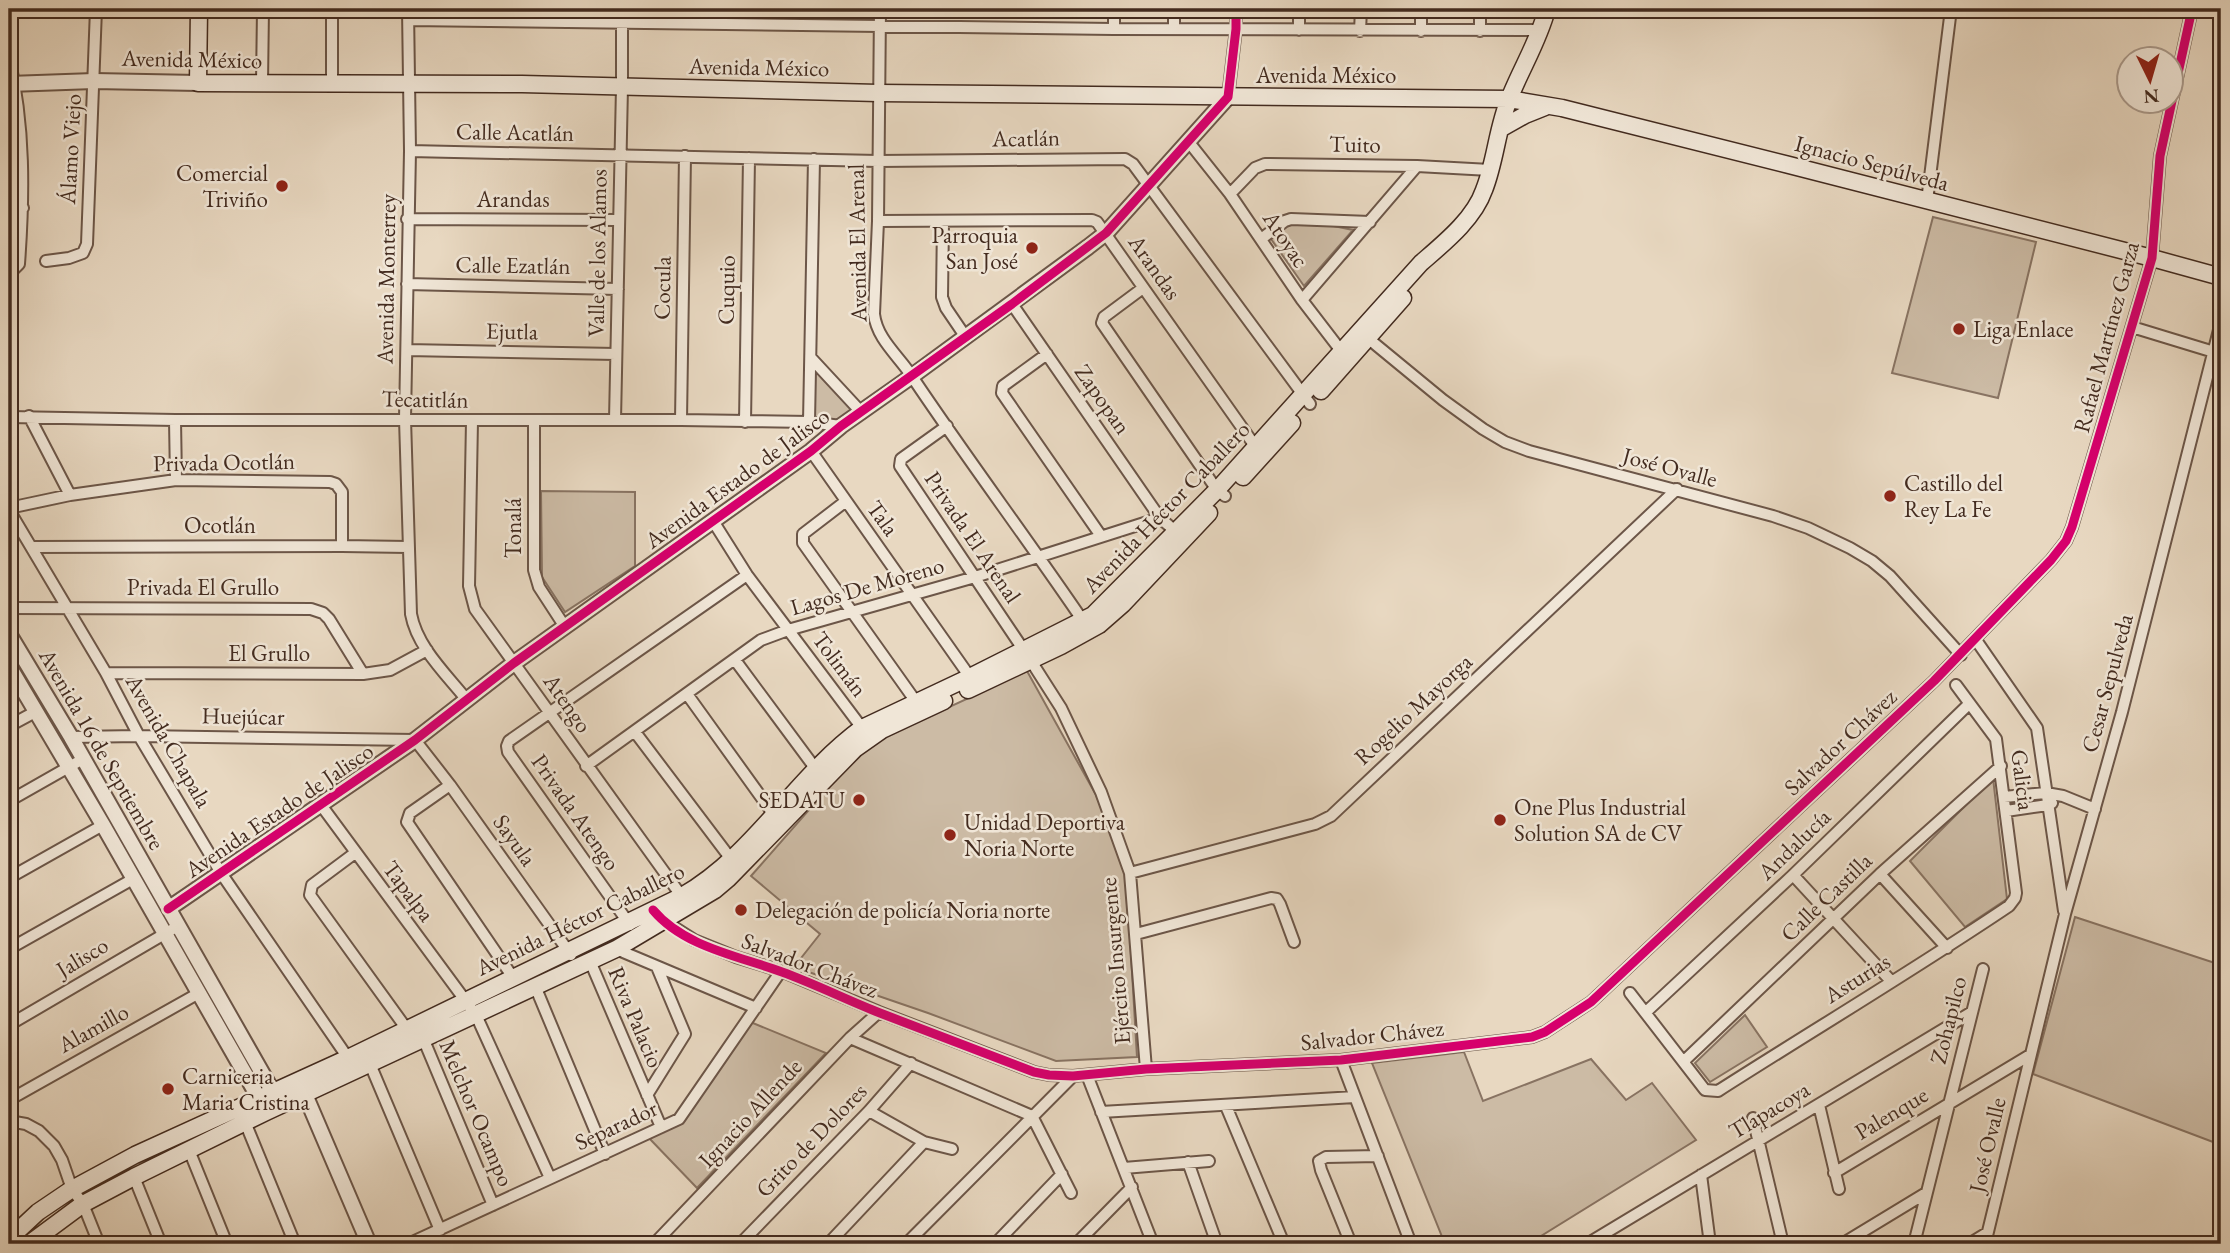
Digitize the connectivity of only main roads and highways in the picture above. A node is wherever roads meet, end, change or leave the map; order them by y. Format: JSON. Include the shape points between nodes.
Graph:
{"nodes":[{"id":1,"x":199,"y":9,"type":"edge"},
{"id":2,"x":1547,"y":9,"type":"edge"},
{"id":3,"x":198,"y":50,"type":"junction"},
{"id":4,"x":226,"y":83,"type":"junction"},
{"id":5,"x":1509,"y":99,"type":"junction"},
{"id":6,"x":1549,"y":106,"type":"junction"},
{"id":7,"x":1500,"y":129,"type":"junction"},
{"id":8,"x":2221,"y":277,"type":"edge"},
{"id":9,"x":1306,"y":400,"type":"junction"},
{"id":10,"x":1221,"y":493,"type":"junction"},
{"id":11,"x":1027,"y":655,"type":"junction"},
{"id":12,"x":919,"y":707,"type":"junction"},
{"id":13,"x":820,"y":774,"type":"junction"},
{"id":14,"x":734,"y":864,"type":"junction"},
{"id":15,"x":632,"y":930,"type":"junction"},
{"id":16,"x":302,"y":1087,"type":"junction"},
{"id":17,"x":270,"y":1102,"type":"junction"},
{"id":18,"x":199,"y":1125,"type":"junction"},
{"id":19,"x":205,"y":1141,"type":"junction"},
{"id":20,"x":9,"y":1239,"type":"edge"},
{"id":21,"x":30,"y":1244,"type":"edge"}],
"edges":[{"from":1,"to":3,"type":"main road"},
{"from":2,"to":5,"type":"main road","name":"Avenida Héctor Caballero","via":[[1542,30]]},
{"from":3,"to":4,"type":"main road","via":[[207,74]]},
{"from":3,"to":4,"type":"main road","name":"Avenida México","via":[[198,83]]},
{"from":4,"to":5,"type":"main road","name":"Avenida México"},
{"from":5,"to":6,"type":"main road","name":"Ignacio Sepúlveda"},
{"from":5,"to":7,"type":"main road","name":"Avenida Héctor Caballero"},
{"from":6,"to":7,"type":"main road"},
{"from":6,"to":8,"type":"main road","name":"Ignacio Sepúlveda"},
{"from":7,"to":9,"type":"main road","name":"Avenida Héctor Caballero","via":[[1481,197]]},
{"from":9,"to":10,"type":"main road","name":"Avenida Héctor Caballero"},
{"from":9,"to":10,"type":"main road","name":"Avenida Héctor Caballero","via":[[1255,446]]},
{"from":10,"to":11,"type":"main road","name":"Avenida Héctor Caballero","via":[[1092,620]]},
{"from":11,"to":12,"type":"main road","name":"Avenida Héctor Caballero"},
{"from":11,"to":12,"type":"main road","name":"Avenida Héctor Caballero","via":[[970,677]]},
{"from":12,"to":13,"type":"main road","name":"Avenida Héctor Caballero"},
{"from":12,"to":13,"type":"main road","name":"Avenida Héctor Caballero","via":[[862,728],[846,740]]},
{"from":13,"to":14,"type":"main road","name":"Avenida Héctor Caballero"},
{"from":13,"to":14,"type":"main road","name":"Avenida Héctor Caballero","via":[[774,815]]},
{"from":14,"to":15,"type":"main road","name":"Avenida Héctor Caballero","via":[[685,901]]},
{"from":15,"to":16,"type":"main road","name":"Avenida Héctor Caballero","via":[[568,951],[406,1028]]},
{"from":15,"to":16,"type":"main road","name":"Avenida Héctor Caballero","via":[[615,949],[584,964],[370,1064]]},
{"from":16,"to":17,"type":"main road","name":"Avenida Héctor Caballero"},
{"from":17,"to":18,"type":"main road","name":"Avenida Héctor Caballero"},
{"from":17,"to":19,"type":"main road","name":"Avenida Héctor Caballero","via":[[244,1122]]},
{"from":18,"to":19,"type":"main road"},
{"from":18,"to":20,"type":"main road","name":"Avenida Héctor Caballero","via":[[72,1189]]},
{"from":19,"to":21,"type":"main road","name":"Avenida Héctor Caballero","via":[[83,1204]]}]}
